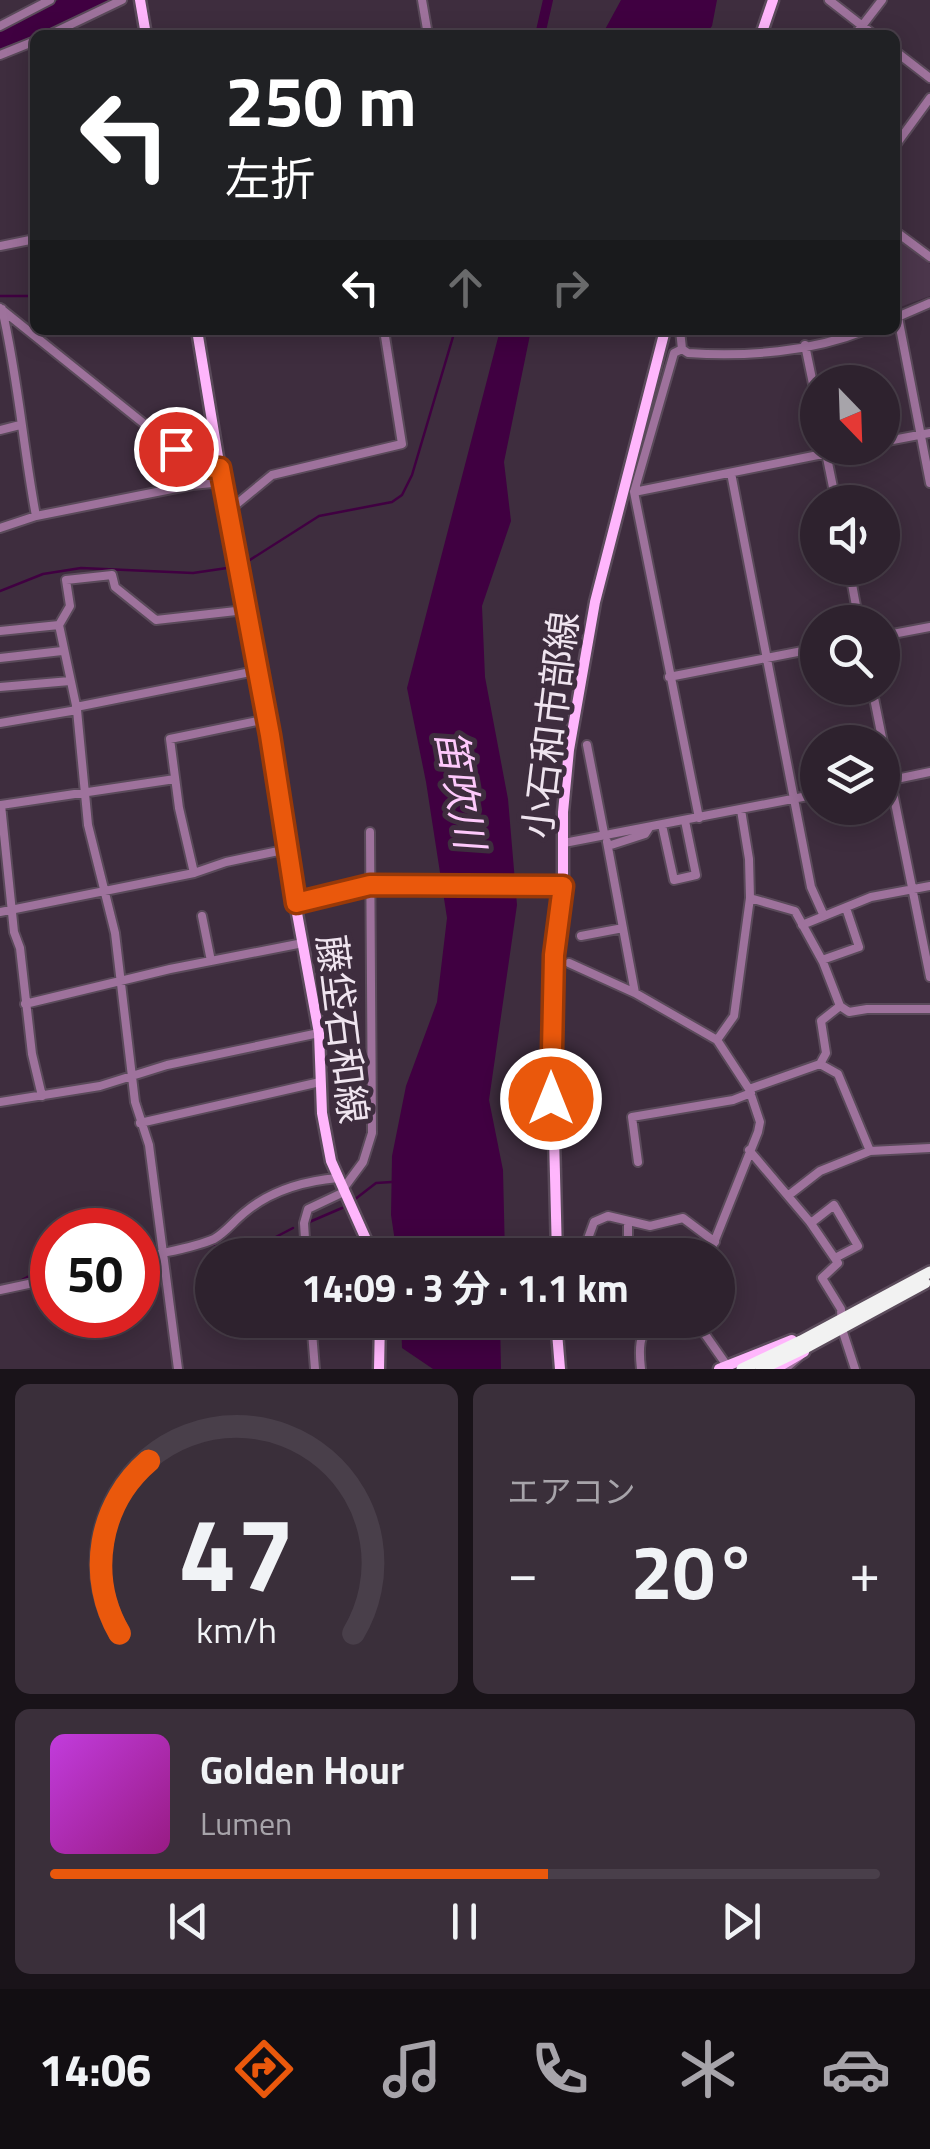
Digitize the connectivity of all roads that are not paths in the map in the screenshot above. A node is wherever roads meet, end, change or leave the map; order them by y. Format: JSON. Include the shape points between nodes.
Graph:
{"nodes":[{"id":1,"x":50,"y":0,"type":"edge"},
{"id":2,"x":122,"y":0,"type":"edge"},
{"id":3,"x":140,"y":0,"type":"edge"},
{"id":4,"x":422,"y":0,"type":"edge"},
{"id":5,"x":774,"y":0,"type":"edge"},
{"id":6,"x":828,"y":0,"type":"edge"},
{"id":7,"x":882,"y":0,"type":"edge"},
{"id":8,"x":0,"y":26,"type":"edge"},
{"id":9,"x":862,"y":26,"type":"junction"},
{"id":10,"x":61,"y":30,"type":"edge"},
{"id":11,"x":145,"y":30,"type":"edge"},
{"id":12,"x":427,"y":30,"type":"edge"},
{"id":13,"x":763,"y":30,"type":"edge"},
{"id":14,"x":859,"y":30,"type":"edge"},
{"id":15,"x":867,"y":30,"type":"edge"},
{"id":16,"x":30,"y":43,"type":"edge"},
{"id":17,"x":0,"y":55,"type":"edge"},
{"id":18,"x":900,"y":55,"type":"edge"},
{"id":19,"x":930,"y":78,"type":"edge"},
{"id":20,"x":930,"y":98,"type":"edge"},
{"id":21,"x":900,"y":139,"type":"edge"},
{"id":22,"x":900,"y":235,"type":"edge"},
{"id":23,"x":30,"y":240,"type":"edge"},
{"id":24,"x":0,"y":246,"type":"edge"},
{"id":25,"x":930,"y":257,"type":"edge"},
{"id":26,"x":930,"y":303,"type":"edge"},
{"id":27,"x":1,"y":308,"type":"edge"},
{"id":28,"x":900,"y":316,"type":"edge"},
{"id":29,"x":30,"y":331,"type":"edge"},
{"id":30,"x":900,"y":334,"type":"edge"},
{"id":31,"x":34,"y":335,"type":"edge"},
{"id":32,"x":197,"y":335,"type":"edge"},
{"id":33,"x":385,"y":335,"type":"edge"},
{"id":34,"x":664,"y":335,"type":"edge"},
{"id":35,"x":681,"y":335,"type":"edge"},
{"id":36,"x":846,"y":335,"type":"edge"},
{"id":37,"x":5,"y":340,"type":"edge"},
{"id":38,"x":805,"y":345,"type":"junction"},
{"id":39,"x":682,"y":348,"type":"junction"},
{"id":40,"x":809,"y":365,"type":"edge"},
{"id":41,"x":20,"y":425,"type":"junction"},
{"id":42,"x":0,"y":430,"type":"edge"},
{"id":43,"x":925,"y":434,"type":"edge"},
{"id":44,"x":900,"y":439,"type":"edge"},
{"id":45,"x":800,"y":456,"type":"edge"},
{"id":46,"x":220,"y":468,"type":"junction"},
{"id":47,"x":730,"y":472,"type":"junction"},
{"id":48,"x":222,"y":482,"type":"junction"},
{"id":49,"x":930,"y":483,"type":"edge"},
{"id":50,"x":634,"y":492,"type":"junction"},
{"id":51,"x":227,"y":512,"type":"junction"},
{"id":52,"x":36,"y":516,"type":"junction"},
{"id":53,"x":0,"y":528,"type":"edge"},
{"id":54,"x":245,"y":610,"type":"junction"},
{"id":55,"x":58,"y":624,"type":"junction"},
{"id":56,"x":930,"y":626,"type":"edge"},
{"id":57,"x":0,"y":631,"type":"edge"},
{"id":58,"x":900,"y":632,"type":"edge"},
{"id":59,"x":62,"y":651,"type":"junction"},
{"id":60,"x":800,"y":652,"type":"edge"},
{"id":61,"x":0,"y":658,"type":"edge"},
{"id":62,"x":767,"y":658,"type":"junction"},
{"id":63,"x":256,"y":671,"type":"junction"},
{"id":64,"x":669,"y":677,"type":"junction"},
{"id":65,"x":70,"y":681,"type":"junction"},
{"id":66,"x":0,"y":687,"type":"edge"},
{"id":67,"x":76,"y":709,"type":"junction"},
{"id":68,"x":267,"y":719,"type":"junction"},
{"id":69,"x":1,"y":720,"type":"edge"},
{"id":70,"x":588,"y":745,"type":"dead end"},
{"id":71,"x":930,"y":772,"type":"edge"},
{"id":72,"x":900,"y":778,"type":"edge"},
{"id":73,"x":175,"y":779,"type":"junction"},
{"id":74,"x":83,"y":792,"type":"junction"},
{"id":75,"x":800,"y":798,"type":"edge"},
{"id":76,"x":795,"y":799,"type":"junction"},
{"id":77,"x":741,"y":810,"type":"junction"},
{"id":78,"x":699,"y":818,"type":"junction"},
{"id":79,"x":686,"y":821,"type":"junction"},
{"id":80,"x":897,"y":825,"type":"edge"},
{"id":81,"x":662,"y":826,"type":"junction"},
{"id":82,"x":649,"y":828,"type":"junction"},
{"id":83,"x":370,"y":832,"type":"dead end"},
{"id":84,"x":606,"y":840,"type":"junction"},
{"id":85,"x":564,"y":843,"type":"junction"},
{"id":86,"x":289,"y":849,"type":"junction"},
{"id":87,"x":194,"y":873,"type":"junction"},
{"id":88,"x":372,"y":885,"type":"junction"},
{"id":89,"x":558,"y":886,"type":"junction"},
{"id":90,"x":930,"y":886,"type":"edge"},
{"id":91,"x":912,"y":890,"type":"junction"},
{"id":92,"x":106,"y":891,"type":"junction"},
{"id":93,"x":750,"y":898,"type":"junction"},
{"id":94,"x":296,"y":903,"type":"junction"},
{"id":95,"x":846,"y":908,"type":"junction"},
{"id":96,"x":14,"y":909,"type":"junction"},
{"id":97,"x":0,"y":912,"type":"edge"},
{"id":98,"x":202,"y":916,"type":"dead end"},
{"id":99,"x":824,"y":916,"type":"junction"},
{"id":100,"x":802,"y":924,"type":"junction"},
{"id":101,"x":623,"y":928,"type":"junction"},
{"id":102,"x":581,"y":936,"type":"dead end"},
{"id":103,"x":303,"y":943,"type":"junction"},
{"id":104,"x":822,"y":960,"type":"junction"},
{"id":105,"x":212,"y":961,"type":"junction"},
{"id":106,"x":569,"y":962,"type":"dead end"},
{"id":107,"x":930,"y":977,"type":"edge"},
{"id":108,"x":119,"y":981,"type":"junction"},
{"id":109,"x":635,"y":993,"type":"junction"},
{"id":110,"x":26,"y":1004,"type":"junction"},
{"id":111,"x":840,"y":1006,"type":"junction"},
{"id":112,"x":930,"y":1009,"type":"edge"},
{"id":113,"x":319,"y":1032,"type":"junction"},
{"id":114,"x":717,"y":1040,"type":"junction"},
{"id":115,"x":820,"y":1064,"type":"junction"},
{"id":116,"x":131,"y":1076,"type":"junction"},
{"id":117,"x":320,"y":1082,"type":"junction"},
{"id":118,"x":750,"y":1091,"type":"junction"},
{"id":119,"x":42,"y":1096,"type":"junction"},
{"id":120,"x":0,"y":1102,"type":"edge"},
{"id":121,"x":140,"y":1124,"type":"junction"},
{"id":122,"x":930,"y":1148,"type":"edge"},
{"id":123,"x":749,"y":1150,"type":"junction"},
{"id":124,"x":870,"y":1151,"type":"junction"},
{"id":125,"x":638,"y":1162,"type":"dead end"},
{"id":126,"x":342,"y":1188,"type":"junction"},
{"id":127,"x":788,"y":1195,"type":"junction"},
{"id":128,"x":628,"y":1222,"type":"junction"},
{"id":129,"x":811,"y":1223,"type":"junction"},
{"id":130,"x":305,"y":1238,"type":"edge"},
{"id":131,"x":366,"y":1238,"type":"edge"},
{"id":132,"x":557,"y":1238,"type":"edge"},
{"id":133,"x":589,"y":1238,"type":"edge"},
{"id":134,"x":628,"y":1238,"type":"edge"},
{"id":135,"x":710,"y":1238,"type":"edge"},
{"id":136,"x":716,"y":1238,"type":"edge"},
{"id":137,"x":165,"y":1251,"type":"junction"},
{"id":138,"x":160,"y":1252,"type":"edge"},
{"id":139,"x":835,"y":1258,"type":"junction"},
{"id":140,"x":930,"y":1272,"type":"edge"},
{"id":141,"x":930,"y":1280,"type":"edge"},
{"id":142,"x":30,"y":1284,"type":"edge"},
{"id":143,"x":0,"y":1290,"type":"edge"},
{"id":144,"x":839,"y":1323,"type":"junction"},
{"id":145,"x":313,"y":1338,"type":"edge"},
{"id":146,"x":380,"y":1338,"type":"edge"},
{"id":147,"x":557,"y":1338,"type":"edge"},
{"id":148,"x":642,"y":1338,"type":"edge"},
{"id":149,"x":706,"y":1338,"type":"edge"},
{"id":150,"x":797,"y":1359,"type":"edge"},
{"id":151,"x":724,"y":1368,"type":"edge"},
{"id":152,"x":178,"y":1369,"type":"edge"},
{"id":153,"x":314,"y":1369,"type":"edge"},
{"id":154,"x":379,"y":1369,"type":"edge"},
{"id":155,"x":560,"y":1369,"type":"edge"},
{"id":156,"x":641,"y":1369,"type":"edge"},
{"id":157,"x":742,"y":1369,"type":"edge"},
{"id":158,"x":760,"y":1369,"type":"edge"},
{"id":159,"x":775,"y":1369,"type":"edge"},
{"id":160,"x":855,"y":1369,"type":"edge"}],
"edges":[{"from":1,"to":8,"type":"street"},
{"from":2,"to":10,"type":"street"},
{"from":3,"to":11,"type":"main road"},
{"from":4,"to":12,"type":"street"},
{"from":5,"to":13,"type":"main road"},
{"from":6,"to":9,"type":"street"},
{"from":7,"to":9,"type":"street"},
{"from":9,"to":14,"type":"street"},
{"from":9,"to":15,"type":"street"},
{"from":16,"to":17,"type":"street"},
{"from":18,"to":19,"type":"street"},
{"from":20,"to":21,"type":"street"},
{"from":22,"to":25,"type":"street"},
{"from":23,"to":24,"type":"street"},
{"from":26,"to":28,"type":"street"},
{"from":27,"to":29,"type":"street"},
{"from":27,"to":37,"type":"street"},
{"from":30,"to":43,"type":"street"},
{"from":31,"to":46,"type":"street","via":[[198,467]]},
{"from":32,"to":46,"type":"main road","name":"藤垈石和線"},
{"from":33,"to":51,"type":"street","via":[[402,444],[272,474]]},
{"from":34,"to":85,"type":"main road","name":"小石和市部線","via":[[588,638],[568,763]]},
{"from":35,"to":39,"type":"street"},
{"from":36,"to":38,"type":"street"},
{"from":37,"to":41,"type":"street","via":[[20,394]]},
{"from":38,"to":39,"type":"street","via":[[739,356]]},
{"from":38,"to":40,"type":"street"},
{"from":39,"to":50,"type":"street","via":[[674,353]]},
{"from":41,"to":42,"type":"street"},
{"from":41,"to":52,"type":"street"},
{"from":43,"to":44,"type":"street"},
{"from":43,"to":49,"type":"street"},
{"from":45,"to":47,"type":"street"},
{"from":46,"to":48,"type":"main road","name":"藤垈石和線"},
{"from":47,"to":50,"type":"street"},
{"from":47,"to":62,"type":"street"},
{"from":48,"to":51,"type":"main road","name":"藤垈石和線"},
{"from":48,"to":52,"type":"street"},
{"from":50,"to":64,"type":"street"},
{"from":51,"to":54,"type":"main road","name":"藤垈石和線"},
{"from":52,"to":53,"type":"street"},
{"from":54,"to":55,"type":"street","via":[[156,620],[115,587],[112,575],[88,576],[66,580],[70,606]]},
{"from":54,"to":63,"type":"main road","name":"藤垈石和線"},
{"from":55,"to":57,"type":"street"},
{"from":55,"to":59,"type":"street"},
{"from":56,"to":58,"type":"street"},
{"from":59,"to":61,"type":"street"},
{"from":59,"to":65,"type":"street"},
{"from":60,"to":62,"type":"street"},
{"from":62,"to":64,"type":"street"},
{"from":62,"to":76,"type":"street"},
{"from":63,"to":67,"type":"street"},
{"from":63,"to":68,"type":"main road","name":"藤垈石和線"},
{"from":64,"to":78,"type":"street"},
{"from":65,"to":66,"type":"street"},
{"from":65,"to":67,"type":"street"},
{"from":67,"to":69,"type":"street"},
{"from":67,"to":74,"type":"street"},
{"from":68,"to":73,"type":"street","via":[[170,739]]},
{"from":68,"to":86,"type":"main road","name":"藤垈石和線"},
{"from":70,"to":84,"type":"street"},
{"from":71,"to":72,"type":"street"},
{"from":73,"to":74,"type":"street"},
{"from":73,"to":87,"type":"street"},
{"from":74,"to":92,"type":"street"},
{"from":74,"to":96,"type":"street","via":[[1,805]]},
{"from":75,"to":76,"type":"street"},
{"from":76,"to":77,"type":"street"},
{"from":76,"to":99,"type":"street","via":[[811,887]]},
{"from":77,"to":78,"type":"street"},
{"from":77,"to":93,"type":"street"},
{"from":78,"to":79,"type":"street"},
{"from":79,"to":81,"type":"street"},
{"from":79,"to":81,"type":"street","via":[[696,875],[674,880]]},
{"from":80,"to":91,"type":"street"},
{"from":81,"to":82,"type":"street"},
{"from":82,"to":84,"type":"street"},
{"from":82,"to":85,"type":"street"},
{"from":83,"to":88,"type":"street"},
{"from":84,"to":101,"type":"street"},
{"from":85,"to":89,"type":"main road","name":"小石和市部線"},
{"from":86,"to":87,"type":"street"},
{"from":86,"to":94,"type":"main road","name":"藤垈石和線"},
{"from":87,"to":92,"type":"street"},
{"from":88,"to":89,"type":"street"},
{"from":88,"to":94,"type":"street"},
{"from":88,"to":126,"type":"street","via":[[372,1133],[362,1162]]},
{"from":89,"to":132,"type":"main road","name":"小石和市部線","via":[[551,1016]]},
{"from":90,"to":91,"type":"street"},
{"from":91,"to":95,"type":"street"},
{"from":91,"to":107,"type":"street"},
{"from":92,"to":96,"type":"street"},
{"from":92,"to":108,"type":"street"},
{"from":93,"to":100,"type":"street","via":[[795,912]]},
{"from":93,"to":114,"type":"street","via":[[734,1016]]},
{"from":94,"to":103,"type":"main road","name":"藤垈石和線"},
{"from":95,"to":99,"type":"street"},
{"from":95,"to":104,"type":"street","via":[[859,947]]},
{"from":96,"to":97,"type":"street"},
{"from":96,"to":110,"type":"street"},
{"from":98,"to":105,"type":"street"},
{"from":99,"to":100,"type":"street"},
{"from":100,"to":104,"type":"street"},
{"from":101,"to":102,"type":"street"},
{"from":101,"to":109,"type":"street"},
{"from":103,"to":105,"type":"street"},
{"from":103,"to":113,"type":"main road","name":"藤垈石和線"},
{"from":104,"to":111,"type":"street"},
{"from":105,"to":108,"type":"street"},
{"from":106,"to":109,"type":"street"},
{"from":108,"to":110,"type":"street"},
{"from":108,"to":116,"type":"street"},
{"from":109,"to":114,"type":"street"},
{"from":110,"to":119,"type":"street"},
{"from":111,"to":112,"type":"street","via":[[849,1012]]},
{"from":111,"to":115,"type":"street","via":[[820,1022],[826,1053]]},
{"from":113,"to":116,"type":"street"},
{"from":113,"to":117,"type":"main road","name":"藤垈石和線"},
{"from":114,"to":118,"type":"street"},
{"from":115,"to":118,"type":"street"},
{"from":115,"to":124,"type":"street","via":[[838,1074]]},
{"from":116,"to":119,"type":"street"},
{"from":116,"to":121,"type":"street"},
{"from":117,"to":121,"type":"street"},
{"from":117,"to":126,"type":"main road","name":"藤垈石和線"},
{"from":118,"to":123,"type":"street","via":[[760,1122]]},
{"from":118,"to":125,"type":"street","via":[[733,1100],[632,1117]]},
{"from":119,"to":120,"type":"street"},
{"from":121,"to":137,"type":"street","via":[[150,1145]]},
{"from":122,"to":124,"type":"street"},
{"from":123,"to":127,"type":"street"},
{"from":123,"to":136,"type":"street"},
{"from":124,"to":127,"type":"street","via":[[820,1171]]},
{"from":126,"to":130,"type":"street","via":[[308,1209]]},
{"from":126,"to":131,"type":"main road","name":"藤垈石和線"},
{"from":126,"to":137,"type":"street","via":[[307,1180],[245,1212],[210,1240]]},
{"from":127,"to":129,"type":"street"},
{"from":128,"to":133,"type":"street","via":[[596,1219]]},
{"from":128,"to":134,"type":"street"},
{"from":128,"to":135,"type":"street","via":[[650,1226],[683,1218]]},
{"from":129,"to":139,"type":"street"},
{"from":129,"to":139,"type":"street","via":[[834,1206],[858,1246]]},
{"from":137,"to":138,"type":"street"},
{"from":137,"to":152,"type":"street"},
{"from":139,"to":144,"type":"street","via":[[838,1264],[822,1278],[841,1309]]},
{"from":140,"to":144,"type":"highway"},
{"from":141,"to":144,"type":"highway"},
{"from":142,"to":143,"type":"street"},
{"from":144,"to":150,"type":"highway"},
{"from":144,"to":151,"type":"main road"},
{"from":144,"to":157,"type":"highway"},
{"from":144,"to":160,"type":"street"},
{"from":145,"to":153,"type":"street"},
{"from":146,"to":154,"type":"main road"},
{"from":147,"to":155,"type":"main road"},
{"from":148,"to":156,"type":"street"},
{"from":149,"to":151,"type":"street"},
{"from":150,"to":158,"type":"highway"},
{"from":150,"to":159,"type":"main road"}]}
